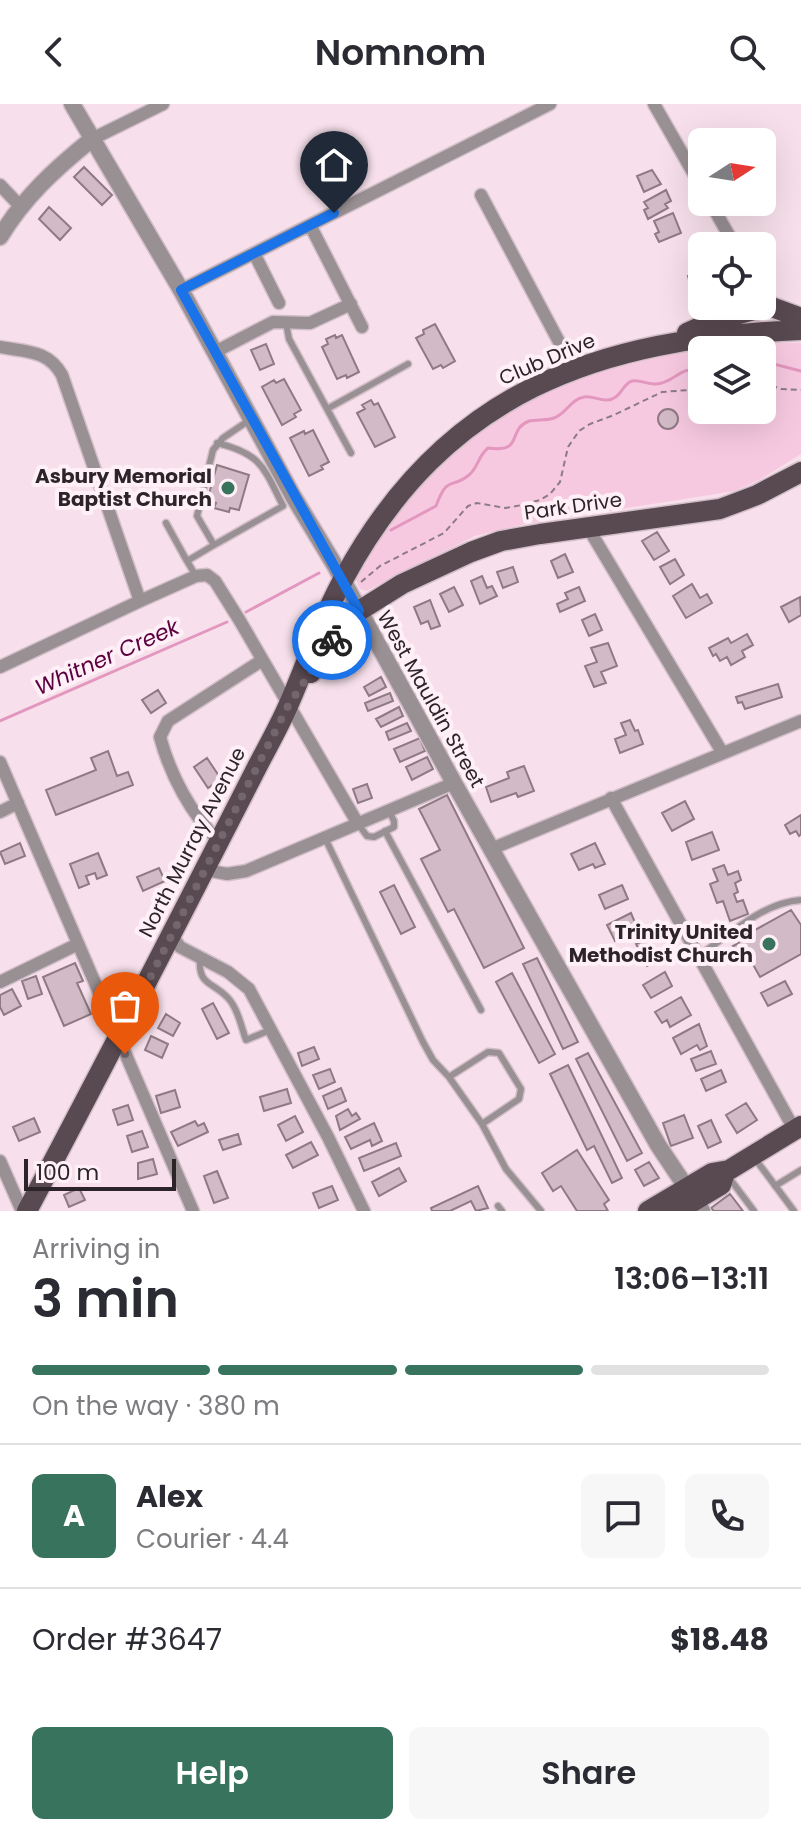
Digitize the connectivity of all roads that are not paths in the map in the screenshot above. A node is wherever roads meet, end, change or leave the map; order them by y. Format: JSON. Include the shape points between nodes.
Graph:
{"nodes":[{"id":1,"x":72,"y":104,"type":"edge"},
{"id":2,"x":163,"y":104,"type":"edge"},
{"id":3,"x":550,"y":104,"type":"edge"},
{"id":4,"x":654,"y":104,"type":"edge"},
{"id":5,"x":92,"y":139,"type":"junction"},
{"id":6,"x":688,"y":164,"type":"edge"},
{"id":7,"x":0,"y":185,"type":"edge"},
{"id":8,"x":481,"y":195,"type":"dead end"},
{"id":9,"x":20,"y":206,"type":"junction"},
{"id":10,"x":310,"y":225,"type":"junction"},
{"id":11,"x":0,"y":237,"type":"edge"},
{"id":12,"x":254,"y":253,"type":"junction"},
{"id":13,"x":181,"y":290,"type":"junction"},
{"id":14,"x":279,"y":303,"type":"dead end"},
{"id":15,"x":351,"y":304,"type":"junction"},
{"id":16,"x":776,"y":305,"type":"edge"},
{"id":17,"x":801,"y":318,"type":"edge"},
{"id":18,"x":716,"y":320,"type":"edge"},
{"id":19,"x":286,"y":323,"type":"junction"},
{"id":20,"x":362,"y":327,"type":"dead end"},
{"id":21,"x":801,"y":330,"type":"edge"},
{"id":22,"x":669,"y":342,"type":"junction"},
{"id":23,"x":0,"y":347,"type":"edge"},
{"id":24,"x":215,"y":352,"type":"junction"},
{"id":25,"x":408,"y":364,"type":"dead end"},
{"id":26,"x":574,"y":370,"type":"junction"},
{"id":27,"x":327,"y":409,"type":"junction"},
{"id":28,"x":251,"y":419,"type":"junction"},
{"id":29,"x":217,"y":443,"type":"junction"},
{"id":30,"x":351,"y":453,"type":"dead end"},
{"id":31,"x":801,"y":472,"type":"edge"},
{"id":32,"x":166,"y":523,"type":"dead end"},
{"id":33,"x":592,"y":527,"type":"junction"},
{"id":34,"x":214,"y":545,"type":"junction"},
{"id":35,"x":187,"y":561,"type":"junction"},
{"id":36,"x":196,"y":576,"type":"junction"},
{"id":37,"x":350,"y":595,"type":"junction"},
{"id":38,"x":140,"y":601,"type":"junction"},
{"id":39,"x":261,"y":661,"type":"junction"},
{"id":40,"x":0,"y":667,"type":"edge"},
{"id":41,"x":288,"y":706,"type":"junction"},
{"id":42,"x":801,"y":721,"type":"edge"},
{"id":43,"x":722,"y":752,"type":"junction"},
{"id":44,"x":0,"y":762,"type":"edge"},
{"id":45,"x":454,"y":783,"type":"junction"},
{"id":46,"x":611,"y":798,"type":"junction"},
{"id":47,"x":18,"y":803,"type":"junction"},
{"id":48,"x":389,"y":811,"type":"junction"},
{"id":49,"x":0,"y":812,"type":"edge"},
{"id":50,"x":358,"y":824,"type":"junction"},
{"id":51,"x":385,"y":831,"type":"junction"},
{"id":52,"x":325,"y":838,"type":"junction"},
{"id":53,"x":219,"y":841,"type":"junction"},
{"id":54,"x":491,"y":849,"type":"junction"},
{"id":55,"x":206,"y":870,"type":"junction"},
{"id":56,"x":801,"y":900,"type":"edge"},
{"id":57,"x":172,"y":936,"type":"junction"},
{"id":58,"x":78,"y":944,"type":"junction"},
{"id":59,"x":698,"y":956,"type":"junction"},
{"id":60,"x":200,"y":958,"type":"junction"},
{"id":61,"x":0,"y":982,"type":"edge"},
{"id":62,"x":481,"y":1010,"type":"dead end"},
{"id":63,"x":270,"y":1030,"type":"junction"},
{"id":64,"x":119,"y":1039,"type":"junction"},
{"id":65,"x":449,"y":1077,"type":"junction"},
{"id":66,"x":482,"y":1124,"type":"junction"},
{"id":67,"x":799,"y":1128,"type":"edge"},
{"id":68,"x":752,"y":1155,"type":"junction"},
{"id":69,"x":0,"y":1161,"type":"edge"},
{"id":70,"x":801,"y":1170,"type":"edge"},
{"id":71,"x":725,"y":1172,"type":"junction"},
{"id":72,"x":775,"y":1186,"type":"junction"},
{"id":73,"x":690,"y":1203,"type":"edge"},
{"id":74,"x":24,"y":1211,"type":"edge"},
{"id":75,"x":193,"y":1211,"type":"edge"},
{"id":76,"x":364,"y":1211,"type":"edge"},
{"id":77,"x":541,"y":1211,"type":"edge"},
{"id":78,"x":648,"y":1211,"type":"edge"},
{"id":79,"x":754,"y":1211,"type":"edge"},
{"id":80,"x":794,"y":1211,"type":"edge"}],
"edges":[{"from":1,"to":5,"type":"street","name":"West Mauldin Street"},
{"from":2,"to":5,"type":"street"},
{"from":3,"to":10,"type":"street"},
{"from":4,"to":6,"type":"street"},
{"from":5,"to":9,"type":"street"},
{"from":5,"to":13,"type":"street","name":"West Mauldin Street"},
{"from":7,"to":9,"type":"street"},
{"from":8,"to":26,"type":"street"},
{"from":9,"to":11,"type":"street"},
{"from":10,"to":12,"type":"street"},
{"from":10,"to":15,"type":"street"},
{"from":12,"to":13,"type":"street"},
{"from":12,"to":14,"type":"street"},
{"from":13,"to":24,"type":"street","name":"West Mauldin Street"},
{"from":15,"to":19,"type":"street","via":[[310,323]]},
{"from":15,"to":20,"type":"street"},
{"from":16,"to":17,"type":"main road"},
{"from":18,"to":22,"type":"main road"},
{"from":19,"to":24,"type":"street","via":[[273,322]]},
{"from":19,"to":27,"type":"lane","via":[[289,339]]},
{"from":21,"to":22,"type":"main road","name":"Club Drive"},
{"from":22,"to":26,"type":"main road","name":"Club Drive"},
{"from":23,"to":38,"type":"street","via":[[55,362]]},
{"from":24,"to":28,"type":"street","name":"West Mauldin Street"},
{"from":25,"to":27,"type":"lane"},
{"from":26,"to":37,"type":"main road","name":"Club Drive","via":[[508,400],[445,444],[375,526]]},
{"from":27,"to":30,"type":"lane"},
{"from":28,"to":29,"type":"lane"},
{"from":28,"to":37,"type":"street","name":"West Mauldin Street"},
{"from":29,"to":34,"type":"lane","via":[[197,516]]},
{"from":29,"to":34,"type":"lane","via":[[252,456],[283,506]]},
{"from":31,"to":33,"type":"main road","name":"Park Drive","via":[[720,509]]},
{"from":32,"to":35,"type":"lane"},
{"from":33,"to":37,"type":"main road","name":"Park Drive","via":[[501,541],[402,584]]},
{"from":33,"to":43,"type":"street"},
{"from":34,"to":35,"type":"lane"},
{"from":35,"to":36,"type":"lane"},
{"from":36,"to":38,"type":"street"},
{"from":36,"to":39,"type":"street","via":[[215,581]]},
{"from":37,"to":41,"type":"main road","name":"North Murray Avenue"},
{"from":37,"to":41,"type":"main road","name":"North Murray Avenue","via":[[335,635]]},
{"from":37,"to":45,"type":"street","name":"West Mauldin Street"},
{"from":38,"to":40,"type":"street"},
{"from":39,"to":41,"type":"street"},
{"from":39,"to":53,"type":"street","via":[[161,730],[163,750],[177,780],[202,825]]},
{"from":41,"to":50,"type":"street"},
{"from":41,"to":53,"type":"main road","name":"North Murray Avenue"},
{"from":42,"to":43,"type":"street"},
{"from":43,"to":46,"type":"street"},
{"from":44,"to":47,"type":"street"},
{"from":45,"to":48,"type":"street"},
{"from":45,"to":54,"type":"street","name":"West Mauldin Street"},
{"from":46,"to":54,"type":"street"},
{"from":46,"to":59,"type":"street"},
{"from":47,"to":49,"type":"street"},
{"from":47,"to":58,"type":"street"},
{"from":48,"to":50,"type":"street"},
{"from":48,"to":51,"type":"lane","via":[[395,824]]},
{"from":50,"to":51,"type":"lane","via":[[371,837]]},
{"from":50,"to":52,"type":"street"},
{"from":51,"to":62,"type":"lane"},
{"from":52,"to":55,"type":"street","via":[[246,871]]},
{"from":52,"to":65,"type":"lane","via":[[423,1042]]},
{"from":53,"to":55,"type":"main road","name":"North Murray Avenue"},
{"from":54,"to":73,"type":"street","name":"West Mauldin Street"},
{"from":55,"to":57,"type":"main road","name":"North Murray Avenue"},
{"from":56,"to":59,"type":"lane","via":[[741,924]]},
{"from":57,"to":60,"type":"street"},
{"from":57,"to":64,"type":"main road","name":"North Murray Avenue"},
{"from":58,"to":61,"type":"street"},
{"from":58,"to":64,"type":"street"},
{"from":59,"to":67,"type":"street"},
{"from":60,"to":63,"type":"street","via":[[249,989]]},
{"from":60,"to":63,"type":"lane","via":[[205,982],[229,999],[246,1040]]},
{"from":63,"to":76,"type":"street"},
{"from":64,"to":74,"type":"main road","name":"North Murray Avenue"},
{"from":64,"to":75,"type":"street"},
{"from":65,"to":66,"type":"lane"},
{"from":65,"to":66,"type":"lane","via":[[488,1052],[499,1053],[522,1095]]},
{"from":66,"to":77,"type":"lane","via":[[511,1175]]},
{"from":67,"to":68,"type":"main road"},
{"from":68,"to":71,"type":"main road"},
{"from":68,"to":72,"type":"lane"},
{"from":69,"to":74,"type":"street"},
{"from":70,"to":72,"type":"lane"},
{"from":71,"to":73,"type":"main road","via":[[721,1185]]},
{"from":71,"to":79,"type":"lane"},
{"from":72,"to":80,"type":"lane"},
{"from":73,"to":78,"type":"main road"}]}
